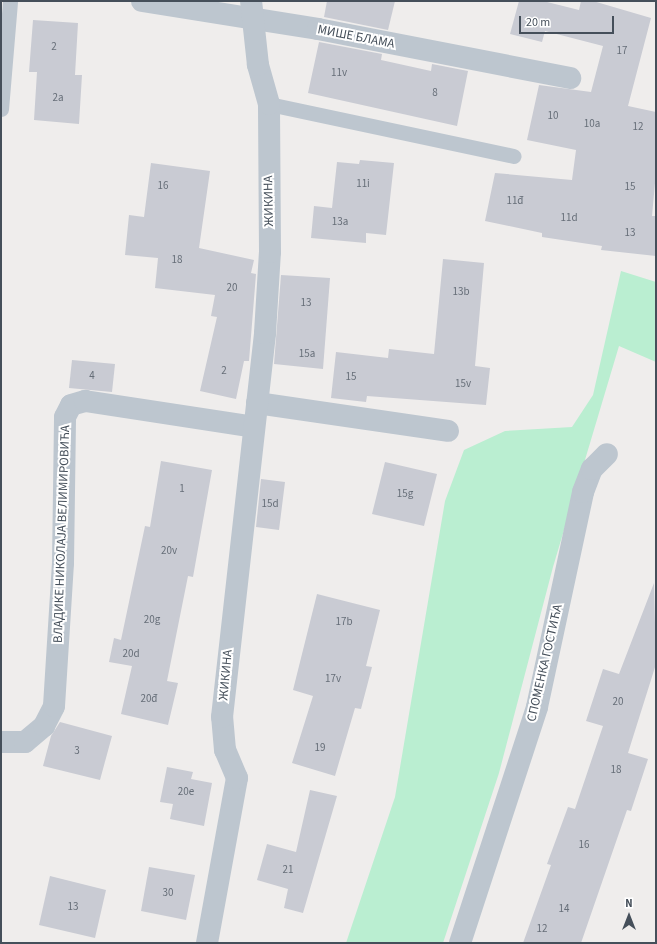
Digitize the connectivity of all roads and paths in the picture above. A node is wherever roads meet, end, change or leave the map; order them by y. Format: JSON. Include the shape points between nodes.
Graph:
{"nodes":[{"id":1,"x":10,"y":1,"type":"edge"},
{"id":2,"x":142,"y":1,"type":"edge"},
{"id":3,"x":252,"y":10,"type":"edge"},
{"id":4,"x":570,"y":78,"type":"dead end"},
{"id":5,"x":269,"y":104,"type":"junction"},
{"id":6,"x":1,"y":108,"type":"edge"},
{"id":7,"x":514,"y":156,"type":"dead end"},
{"id":8,"x":257,"y":403,"type":"junction"},
{"id":9,"x":254,"y":426,"type":"junction"},
{"id":10,"x":448,"y":431,"type":"dead end"},
{"id":11,"x":607,"y":454,"type":"dead end"},
{"id":12,"x":1,"y":742,"type":"edge"},
{"id":13,"x":206,"y":943,"type":"edge"},
{"id":14,"x":460,"y":943,"type":"edge"}],
"edges":[{"from":1,"to":6,"type":"lane"},
{"from":2,"to":3,"type":"street","name":"МИШЕ БЛАМА"},
{"from":3,"to":4,"type":"street","name":"МИШЕ БЛАМА","via":[[318,29]]},
{"from":3,"to":5,"type":"street","name":"ЖИКИНА","via":[[258,65]]},
{"from":5,"to":7,"type":"lane"},
{"from":5,"to":8,"type":"street","name":"ЖИКИНА","via":[[270,252]]},
{"from":8,"to":9,"type":"street","name":"ЖИКИНА"},
{"from":8,"to":10,"type":"street"},
{"from":9,"to":12,"type":"street","name":"ВЛАДИКЕ НИКОЛАЈА ВЕЛИМИРОВИЋА","via":[[85,400],[71,405],[65,417],[63,563],[54,706],[44,726],[25,742]]},
{"from":9,"to":13,"type":"street","name":"ЖИКИНА","via":[[222,717],[225,750],[237,778]]},
{"from":11,"to":14,"type":"street","name":"СПОМЕНКА ГОСТИЋА","via":[[592,469],[583,492],[537,707]]}]}
